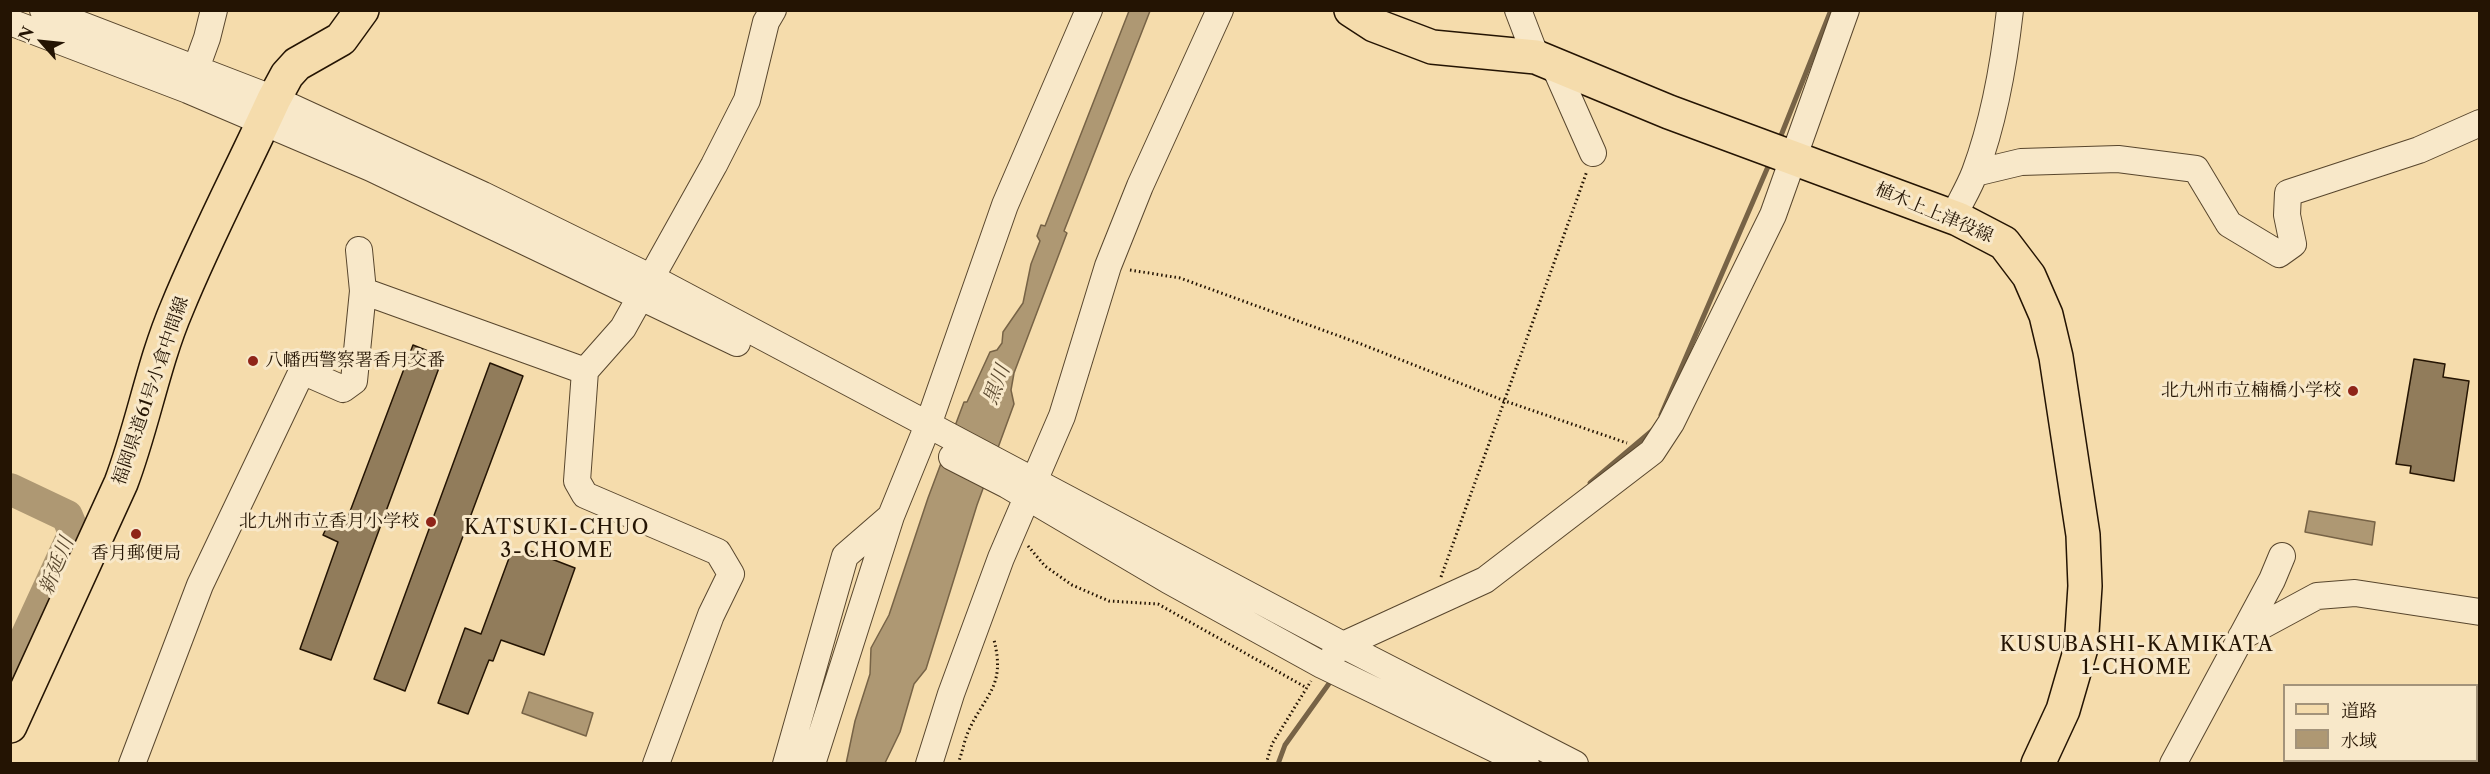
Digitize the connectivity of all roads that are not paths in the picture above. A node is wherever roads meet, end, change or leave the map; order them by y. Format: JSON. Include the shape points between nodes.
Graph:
{"nodes":[{"id":1,"x":43,"y":10,"type":"edge"},
{"id":2,"x":214,"y":10,"type":"edge"},
{"id":3,"x":362,"y":10,"type":"edge"},
{"id":4,"x":772,"y":10,"type":"edge"},
{"id":5,"x":1089,"y":10,"type":"edge"},
{"id":6,"x":1220,"y":10,"type":"edge"},
{"id":7,"x":1352,"y":10,"type":"edge"},
{"id":8,"x":1518,"y":10,"type":"edge"},
{"id":9,"x":1846,"y":10,"type":"edge"},
{"id":10,"x":2010,"y":10,"type":"edge"},
{"id":11,"x":10,"y":22,"type":"edge"},
{"id":12,"x":1545,"y":61,"type":"junction"},
{"id":13,"x":192,"y":79,"type":"junction"},
{"id":14,"x":269,"y":110,"type":"junction"},
{"id":15,"x":2480,"y":123,"type":"edge"},
{"id":16,"x":1593,"y":153,"type":"road end"},
{"id":17,"x":1792,"y":158,"type":"junction"},
{"id":18,"x":1975,"y":173,"type":"junction"},
{"id":19,"x":1953,"y":217,"type":"junction"},
{"id":20,"x":359,"y":250,"type":"dead end"},
{"id":21,"x":646,"y":287,"type":"junction"},
{"id":22,"x":363,"y":291,"type":"junction"},
{"id":23,"x":585,"y":371,"type":"junction"},
{"id":24,"x":925,"y":433,"type":"junction"},
{"id":25,"x":1021,"y":483,"type":"junction"},
{"id":26,"x":891,"y":516,"type":"junction"},
{"id":27,"x":2282,"y":556,"type":"dead end"},
{"id":28,"x":2480,"y":612,"type":"edge"},
{"id":29,"x":2241,"y":637,"type":"junction"},
{"id":30,"x":1343,"y":645,"type":"junction"},
{"id":31,"x":1322,"y":664,"type":"junction"},
{"id":32,"x":10,"y":726,"type":"edge"},
{"id":33,"x":132,"y":764,"type":"edge"},
{"id":34,"x":656,"y":764,"type":"edge"},
{"id":35,"x":786,"y":764,"type":"edge"},
{"id":36,"x":812,"y":764,"type":"edge"},
{"id":37,"x":929,"y":764,"type":"edge"},
{"id":38,"x":1526,"y":764,"type":"edge"},
{"id":39,"x":1575,"y":764,"type":"edge"},
{"id":40,"x":2038,"y":764,"type":"edge"},
{"id":41,"x":2173,"y":764,"type":"edge"}],
"edges":[{"from":1,"to":13,"type":"street"},
{"from":2,"to":13,"type":"street"},
{"from":3,"to":14,"type":"main road","name":"福岡県道61号小倉中間線","via":[[341,39],[297,64],[286,75]]},
{"from":4,"to":21,"type":"street","via":[[747,100]]},
{"from":5,"to":24,"type":"street","via":[[1005,205]]},
{"from":6,"to":25,"type":"street","via":[[1108,266],[1062,416]]},
{"from":7,"to":12,"type":"main road","name":"植木上上津役線","via":[[1374,25],[1432,46]]},
{"from":8,"to":12,"type":"street"},
{"from":9,"to":17,"type":"street"},
{"from":10,"to":18,"type":"street","via":[[1990,124]]},
{"from":11,"to":13,"type":"street"},
{"from":12,"to":16,"type":"street"},
{"from":12,"to":17,"type":"main road","name":"植木上上津役線"},
{"from":13,"to":14,"type":"street"},
{"from":14,"to":21,"type":"street","via":[[450,204]]},
{"from":14,"to":32,"type":"main road","name":"福岡県道61号小倉中間線","via":[[177,307],[122,483]]},
{"from":15,"to":18,"type":"street","via":[[2419,150],[2288,193],[2287,215],[2293,244],[2279,254],[2229,224],[2196,169],[2118,159],[2020,162]]},
{"from":17,"to":19,"type":"main road","name":"植木上上津役線"},
{"from":17,"to":30,"type":"street","via":[[1773,216],[1671,423],[1652,452],[1485,580]]},
{"from":18,"to":19,"type":"street"},
{"from":19,"to":40,"type":"main road","name":"植木上上津役線","via":[[2004,243],[2029,276],[2046,315],[2056,357],[2083,535],[2085,586],[2081,648],[2063,710]]},
{"from":20,"to":22,"type":"street"},
{"from":21,"to":23,"type":"street","via":[[623,328]]},
{"from":21,"to":24,"type":"street"},
{"from":22,"to":23,"type":"street"},
{"from":22,"to":33,"type":"street","via":[[354,381],[344,389],[302,371],[200,585]]},
{"from":23,"to":34,"type":"street","via":[[577,481],[585,495],[718,552],[731,574],[711,615]]},
{"from":24,"to":25,"type":"street"},
{"from":24,"to":26,"type":"street"},
{"from":25,"to":30,"type":"street"},
{"from":25,"to":31,"type":"street","via":[[1167,580]]},
{"from":25,"to":37,"type":"street","via":[[1013,530],[951,693]]},
{"from":26,"to":35,"type":"street","via":[[845,556]]},
{"from":26,"to":36,"type":"street"},
{"from":27,"to":29,"type":"street"},
{"from":28,"to":29,"type":"street","via":[[2355,593],[2317,596]]},
{"from":29,"to":41,"type":"street"},
{"from":30,"to":31,"type":"street"},
{"from":30,"to":39,"type":"street"},
{"from":31,"to":38,"type":"street"}]}
